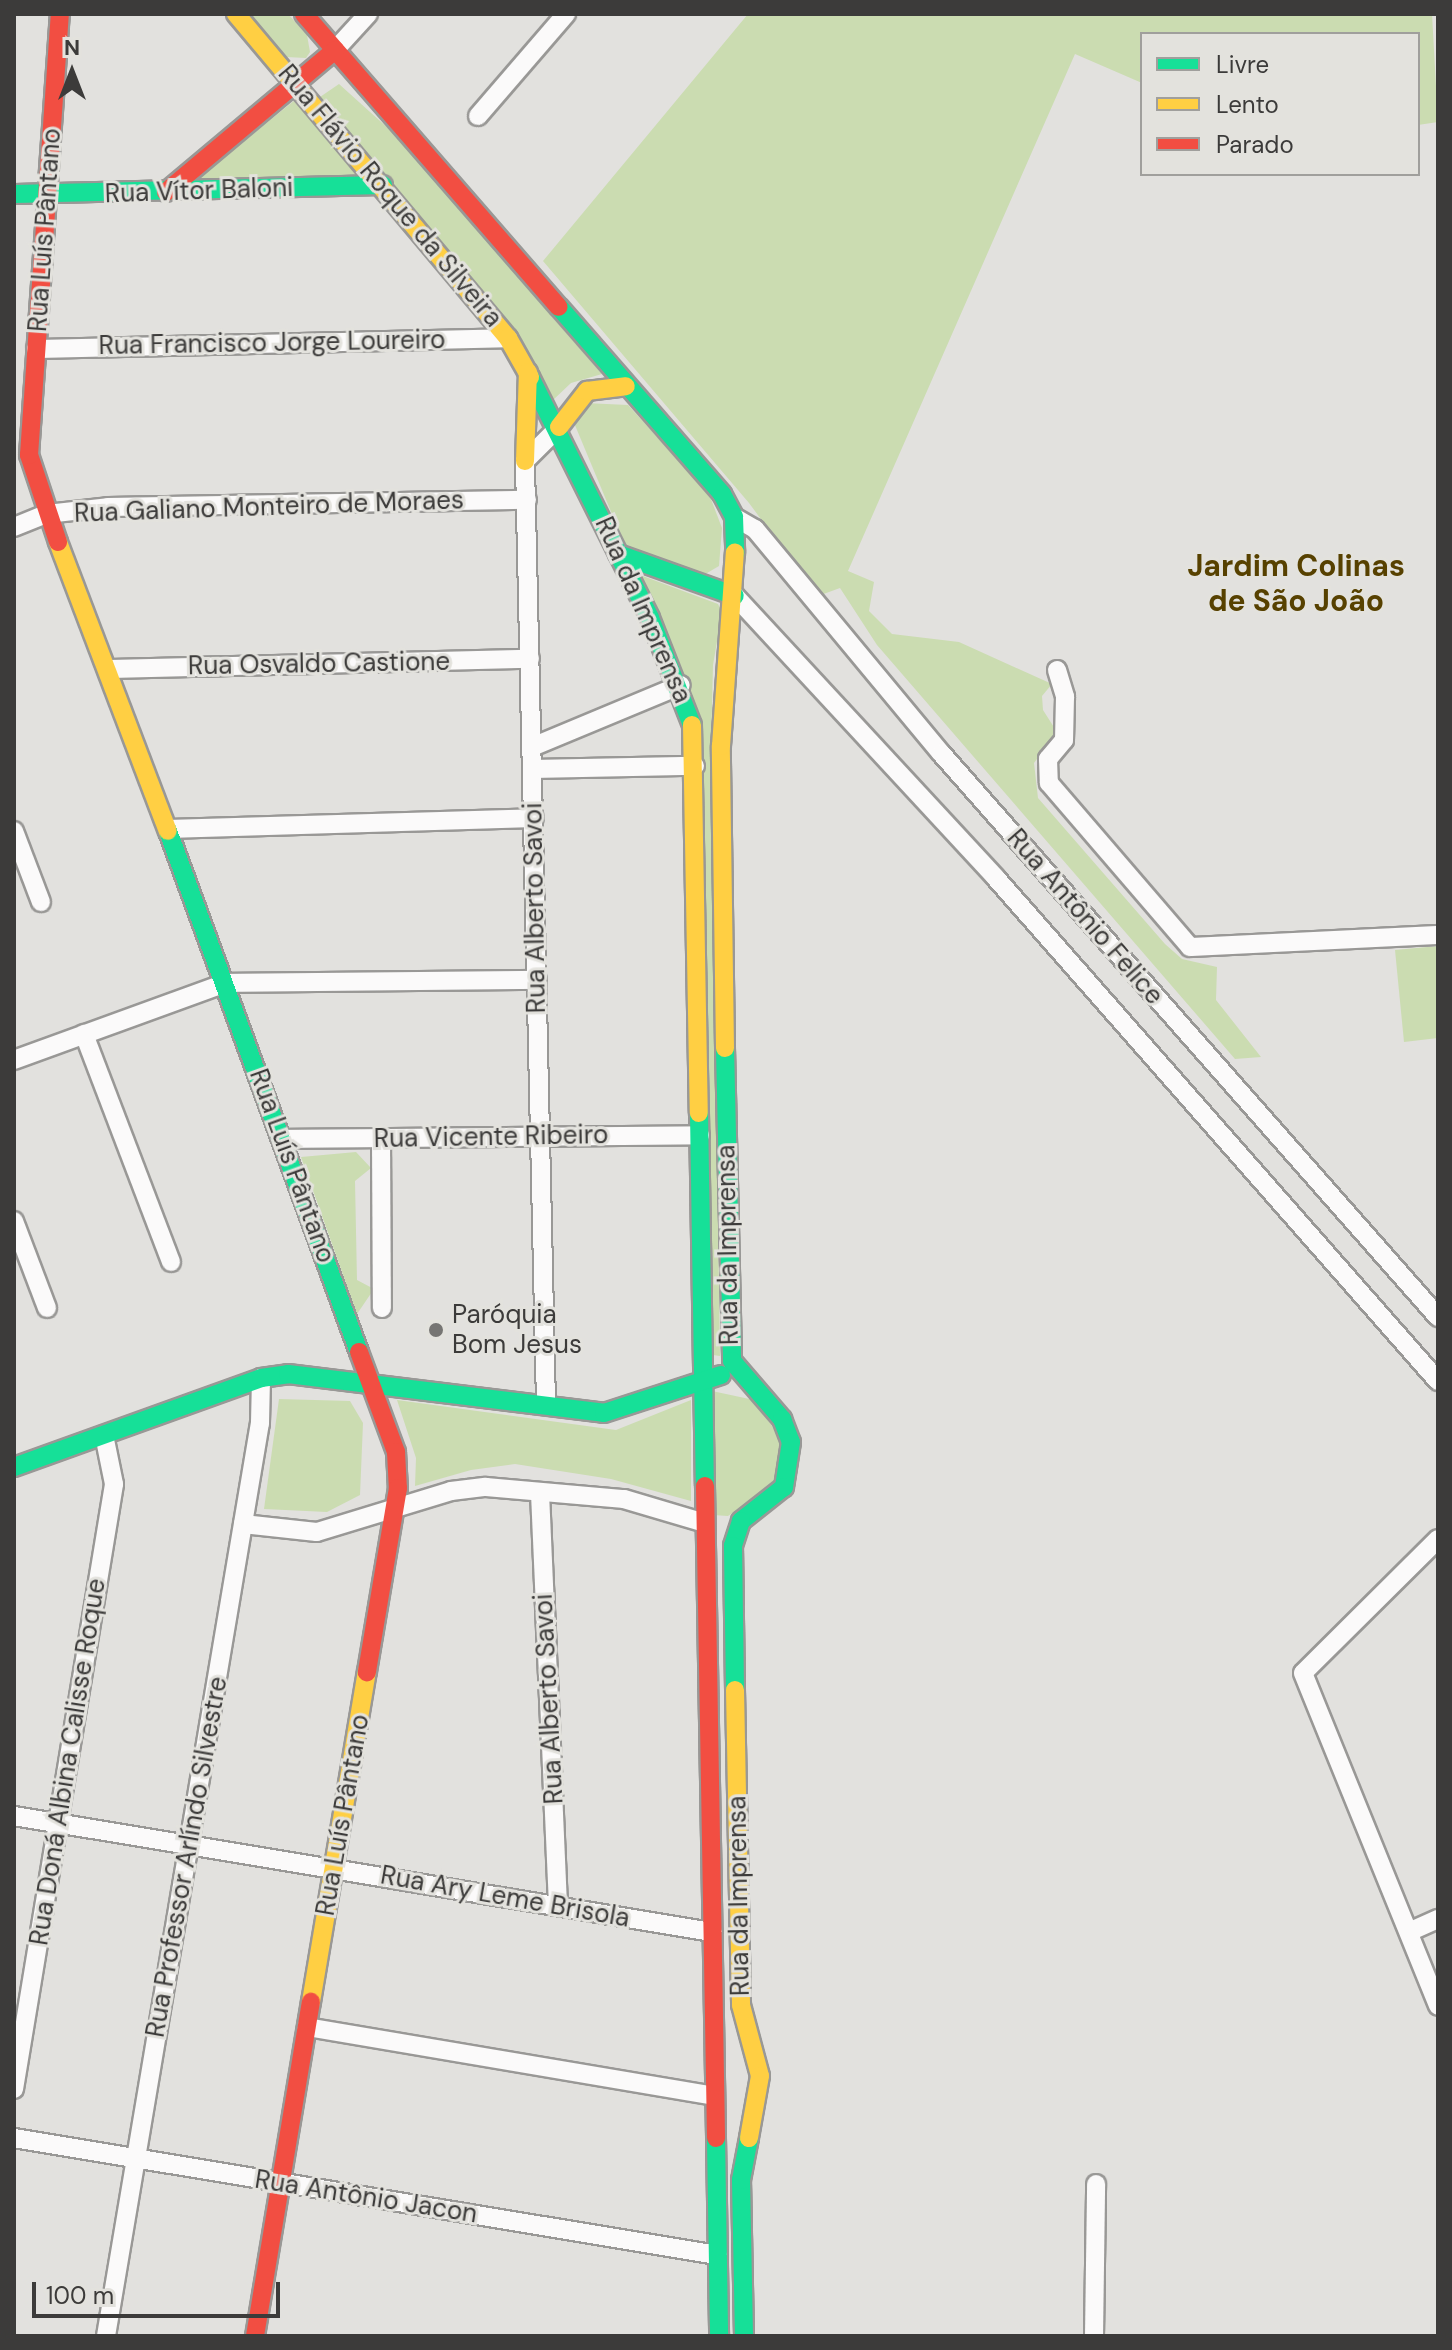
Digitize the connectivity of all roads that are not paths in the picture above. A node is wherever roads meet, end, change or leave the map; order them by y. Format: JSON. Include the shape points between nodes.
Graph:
{"nodes":[{"id":1,"x":60,"y":14,"type":"edge"},
{"id":2,"x":236,"y":14,"type":"edge"},
{"id":3,"x":304,"y":14,"type":"edge"},
{"id":4,"x":368,"y":14,"type":"edge"},
{"id":5,"x":566,"y":14,"type":"edge"},
{"id":6,"x":335,"y":50,"type":"junction"},
{"id":7,"x":297,"y":85,"type":"junction"},
{"id":8,"x":478,"y":116,"type":"dead end"},
{"id":9,"x":383,"y":185,"type":"junction"},
{"id":10,"x":166,"y":192,"type":"junction"},
{"id":11,"x":14,"y":194,"type":"edge"},
{"id":12,"x":48,"y":194,"type":"junction"},
{"id":13,"x":508,"y":338,"type":"junction"},
{"id":14,"x":36,"y":349,"type":"junction"},
{"id":15,"x":528,"y":372,"type":"junction"},
{"id":16,"x":626,"y":386,"type":"junction"},
{"id":17,"x":559,"y":427,"type":"junction"},
{"id":18,"x":525,"y":461,"type":"junction"},
{"id":19,"x":527,"y":500,"type":"junction"},
{"id":20,"x":47,"y":514,"type":"junction"},
{"id":21,"x":734,"y":517,"type":"junction"},
{"id":22,"x":14,"y":527,"type":"edge"},
{"id":23,"x":618,"y":554,"type":"junction"},
{"id":24,"x":735,"y":596,"type":"junction"},
{"id":25,"x":530,"y":659,"type":"junction"},
{"id":26,"x":109,"y":669,"type":"junction"},
{"id":27,"x":1057,"y":670,"type":"dead end"},
{"id":28,"x":681,"y":685,"type":"junction"},
{"id":29,"x":532,"y":747,"type":"junction"},
{"id":30,"x":695,"y":766,"type":"junction"},
{"id":31,"x":532,"y":769,"type":"junction"},
{"id":32,"x":534,"y":818,"type":"junction"},
{"id":33,"x":168,"y":829,"type":"junction"},
{"id":34,"x":14,"y":831,"type":"edge"},
{"id":35,"x":41,"y":902,"type":"dead end"},
{"id":36,"x":1438,"y":935,"type":"edge"},
{"id":37,"x":537,"y":980,"type":"junction"},
{"id":38,"x":225,"y":983,"type":"junction"},
{"id":39,"x":84,"y":1034,"type":"junction"},
{"id":40,"x":14,"y":1060,"type":"edge"},
{"id":41,"x":700,"y":1135,"type":"junction"},
{"id":42,"x":540,"y":1137,"type":"junction"},
{"id":43,"x":381,"y":1138,"type":"junction"},
{"id":44,"x":283,"y":1139,"type":"junction"},
{"id":45,"x":14,"y":1221,"type":"edge"},
{"id":46,"x":171,"y":1262,"type":"dead end"},
{"id":47,"x":47,"y":1308,"type":"dead end"},
{"id":48,"x":382,"y":1308,"type":"dead end"},
{"id":49,"x":1438,"y":1317,"type":"edge"},
{"id":50,"x":705,"y":1376,"type":"junction"},
{"id":51,"x":741,"y":1377,"type":"junction"},
{"id":52,"x":261,"y":1378,"type":"junction"},
{"id":53,"x":1438,"y":1381,"type":"edge"},
{"id":54,"x":373,"y":1383,"type":"junction"},
{"id":55,"x":546,"y":1404,"type":"junction"},
{"id":56,"x":104,"y":1435,"type":"junction"},
{"id":57,"x":14,"y":1467,"type":"edge"},
{"id":58,"x":540,"y":1493,"type":"junction"},
{"id":59,"x":395,"y":1508,"type":"junction"},
{"id":60,"x":741,"y":1521,"type":"junction"},
{"id":61,"x":705,"y":1523,"type":"junction"},
{"id":62,"x":243,"y":1524,"type":"junction"},
{"id":63,"x":1438,"y":1539,"type":"edge"},
{"id":64,"x":14,"y":1816,"type":"edge"},
{"id":65,"x":59,"y":1824,"type":"junction"},
{"id":66,"x":189,"y":1845,"type":"junction"},
{"id":67,"x":333,"y":1868,"type":"junction"},
{"id":68,"x":558,"y":1906,"type":"junction"},
{"id":69,"x":1438,"y":1919,"type":"edge"},
{"id":70,"x":1411,"y":1931,"type":"junction"},
{"id":71,"x":712,"y":1932,"type":"junction"},
{"id":72,"x":1438,"y":2006,"type":"edge"},
{"id":73,"x":307,"y":2027,"type":"junction"},
{"id":74,"x":14,"y":2089,"type":"edge"},
{"id":75,"x":714,"y":2096,"type":"junction"},
{"id":76,"x":758,"y":2100,"type":"junction"},
{"id":77,"x":14,"y":2138,"type":"edge"},
{"id":78,"x":136,"y":2159,"type":"junction"},
{"id":79,"x":281,"y":2183,"type":"junction"},
{"id":80,"x":1096,"y":2184,"type":"dead end"},
{"id":81,"x":717,"y":2255,"type":"junction"},
{"id":82,"x":106,"y":2336,"type":"edge"},
{"id":83,"x":255,"y":2336,"type":"edge"},
{"id":84,"x":719,"y":2336,"type":"edge"},
{"id":85,"x":744,"y":2336,"type":"edge"},
{"id":86,"x":1094,"y":2336,"type":"edge"}],
"edges":[{"from":1,"to":12,"type":"street","name":"Rua Luís Pântano"},
{"from":2,"to":7,"type":"street","name":"Rua Flávio Roque da Silveira"},
{"from":3,"to":6,"type":"street","name":"Rua Flávio Roque da Silveira"},
{"from":4,"to":6,"type":"street"},
{"from":5,"to":8,"type":"street"},
{"from":6,"to":7,"type":"street"},
{"from":6,"to":16,"type":"street","name":"Rua Flávio Roque da Silveira"},
{"from":7,"to":9,"type":"street","name":"Rua Flávio Roque da Silveira"},
{"from":7,"to":10,"type":"street"},
{"from":9,"to":10,"type":"street","name":"Rua Vítor Baloni"},
{"from":9,"to":13,"type":"street","name":"Rua Flávio Roque da Silveira"},
{"from":10,"to":12,"type":"street","name":"Rua Vítor Baloni"},
{"from":11,"to":12,"type":"street","name":"Rua Vítor Baloni"},
{"from":12,"to":14,"type":"street","name":"Rua Luís Pântano"},
{"from":13,"to":14,"type":"street","name":"Rua Francisco Jorge Loureiro"},
{"from":13,"to":15,"type":"street","name":"Rua Flávio Roque da Silveira"},
{"from":14,"to":20,"type":"street","name":"Rua Luís Pântano","via":[[29,455]]},
{"from":15,"to":17,"type":"street","name":"Rua Flávio Roque da Silveira"},
{"from":15,"to":18,"type":"street"},
{"from":16,"to":17,"type":"street","via":[[587,391]]},
{"from":16,"to":21,"type":"street","via":[[722,494]]},
{"from":17,"to":18,"type":"street"},
{"from":17,"to":23,"type":"street","name":"Rua da Imprensa"},
{"from":18,"to":19,"type":"street","name":"Rua Alberto Savoi"},
{"from":19,"to":20,"type":"street","name":"Rua Galiano Monteiro de Moraes","via":[[108,507]]},
{"from":19,"to":25,"type":"street","name":"Rua Alberto Savoi"},
{"from":20,"to":22,"type":"street","name":"Rua Galiano Monteiro de Moraes"},
{"from":20,"to":26,"type":"street","name":"Rua Luís Pântano"},
{"from":21,"to":24,"type":"street","name":"Rua da Imprensa"},
{"from":21,"to":49,"type":"street","name":"Rua Antônio Felice","via":[[755,529],[931,741]]},
{"from":23,"to":24,"type":"street"},
{"from":23,"to":28,"type":"street","name":"Rua da Imprensa"},
{"from":24,"to":51,"type":"street","name":"Rua da Imprensa","via":[[721,746],[728,1330],[732,1361]]},
{"from":24,"to":53,"type":"street","name":"Rua Antônio Felice","via":[[995,877]]},
{"from":25,"to":26,"type":"street","name":"Rua Osvaldo Castione"},
{"from":25,"to":29,"type":"street","name":"Rua Alberto Savoi"},
{"from":26,"to":33,"type":"street","name":"Rua Luís Pântano"},
{"from":27,"to":36,"type":"street","via":[[1065,697],[1064,740],[1048,759],[1049,783],[1190,947]]},
{"from":28,"to":29,"type":"street"},
{"from":28,"to":30,"type":"street","name":"Rua da Imprensa","via":[[692,724]]},
{"from":29,"to":31,"type":"street","name":"Rua Alberto Savoi"},
{"from":30,"to":31,"type":"street"},
{"from":30,"to":41,"type":"street","name":"Rua da Imprensa"},
{"from":31,"to":32,"type":"street","name":"Rua Alberto Savoi"},
{"from":32,"to":33,"type":"street"},
{"from":32,"to":37,"type":"street","name":"Rua Alberto Savoi"},
{"from":33,"to":38,"type":"street","name":"Rua Luís Pântano"},
{"from":34,"to":35,"type":"street"},
{"from":37,"to":38,"type":"street"},
{"from":37,"to":42,"type":"street","name":"Rua Alberto Savoi"},
{"from":38,"to":39,"type":"street"},
{"from":38,"to":44,"type":"street","name":"Rua Luís Pântano"},
{"from":39,"to":40,"type":"street"},
{"from":39,"to":46,"type":"street"},
{"from":41,"to":42,"type":"street","name":"Rua Vicente Ribeiro"},
{"from":41,"to":50,"type":"street","name":"Rua da Imprensa"},
{"from":42,"to":43,"type":"street","name":"Rua Vicente Ribeiro"},
{"from":42,"to":55,"type":"street","name":"Rua Alberto Savoi"},
{"from":43,"to":44,"type":"street","name":"Rua Vicente Ribeiro"},
{"from":43,"to":48,"type":"street"},
{"from":44,"to":54,"type":"street","name":"Rua Luís Pântano"},
{"from":45,"to":47,"type":"street"},
{"from":50,"to":51,"type":"street"},
{"from":50,"to":55,"type":"street","via":[[633,1407],[604,1413]]},
{"from":50,"to":61,"type":"street","name":"Rua da Imprensa"},
{"from":51,"to":60,"type":"street","name":"Rua da Imprensa","via":[[766,1398],[791,1442],[784,1487]]},
{"from":52,"to":54,"type":"street","via":[[288,1374]]},
{"from":52,"to":56,"type":"street"},
{"from":52,"to":62,"type":"street","name":"Rua Professor Arlíndo Silvestre","via":[[260,1423]]},
{"from":54,"to":55,"type":"street"},
{"from":54,"to":59,"type":"street","name":"Rua Luís Pântano","via":[[396,1452]]},
{"from":56,"to":57,"type":"street"},
{"from":56,"to":65,"type":"street","name":"Rua Doná Albina Calisse Roque","via":[[114,1484]]},
{"from":58,"to":59,"type":"street","via":[[486,1487]]},
{"from":58,"to":61,"type":"street","via":[[624,1499]]},
{"from":58,"to":68,"type":"street","name":"Rua Alberto Savoi"},
{"from":59,"to":62,"type":"street","via":[[317,1532]]},
{"from":59,"to":67,"type":"street","name":"Rua Luís Pântano"},
{"from":60,"to":61,"type":"street"},
{"from":60,"to":76,"type":"street","name":"Rua da Imprensa","via":[[733,1546],[739,1972],[741,2005],[760,2076]]},
{"from":61,"to":71,"type":"street","name":"Rua da Imprensa"},
{"from":62,"to":66,"type":"street","name":"Rua Professor Arlíndo Silvestre"},
{"from":63,"to":70,"type":"street","via":[[1303,1673]]},
{"from":64,"to":65,"type":"street","name":"Rua Ary Leme Brisola"},
{"from":65,"to":66,"type":"street","name":"Rua Ary Leme Brisola"},
{"from":65,"to":74,"type":"street","name":"Rua Doná Albina Calisse Roque"},
{"from":66,"to":67,"type":"street","name":"Rua Ary Leme Brisola"},
{"from":66,"to":78,"type":"street","name":"Rua Professor Arlíndo Silvestre"},
{"from":67,"to":68,"type":"street","name":"Rua Ary Leme Brisola"},
{"from":67,"to":73,"type":"street","name":"Rua Luís Pântano"},
{"from":68,"to":71,"type":"street","name":"Rua Ary Leme Brisola"},
{"from":69,"to":70,"type":"street"},
{"from":70,"to":72,"type":"street"},
{"from":71,"to":75,"type":"street","name":"Rua da Imprensa"},
{"from":73,"to":75,"type":"street"},
{"from":73,"to":79,"type":"street","name":"Rua Luís Pântano"},
{"from":75,"to":76,"type":"street","via":[[744,2105]]},
{"from":75,"to":81,"type":"street","name":"Rua da Imprensa"},
{"from":76,"to":85,"type":"street","name":"Rua da Imprensa","via":[[741,2180]]},
{"from":77,"to":78,"type":"street","name":"Rua Antônio Jacon"},
{"from":78,"to":79,"type":"street","name":"Rua Antônio Jacon"},
{"from":78,"to":82,"type":"street","name":"Rua Professor Arlíndo Silvestre"},
{"from":79,"to":81,"type":"street","name":"Rua Antônio Jacon"},
{"from":79,"to":83,"type":"street","name":"Rua Luís Pântano"},
{"from":80,"to":86,"type":"street"},
{"from":81,"to":84,"type":"street","name":"Rua da Imprensa"}]}
